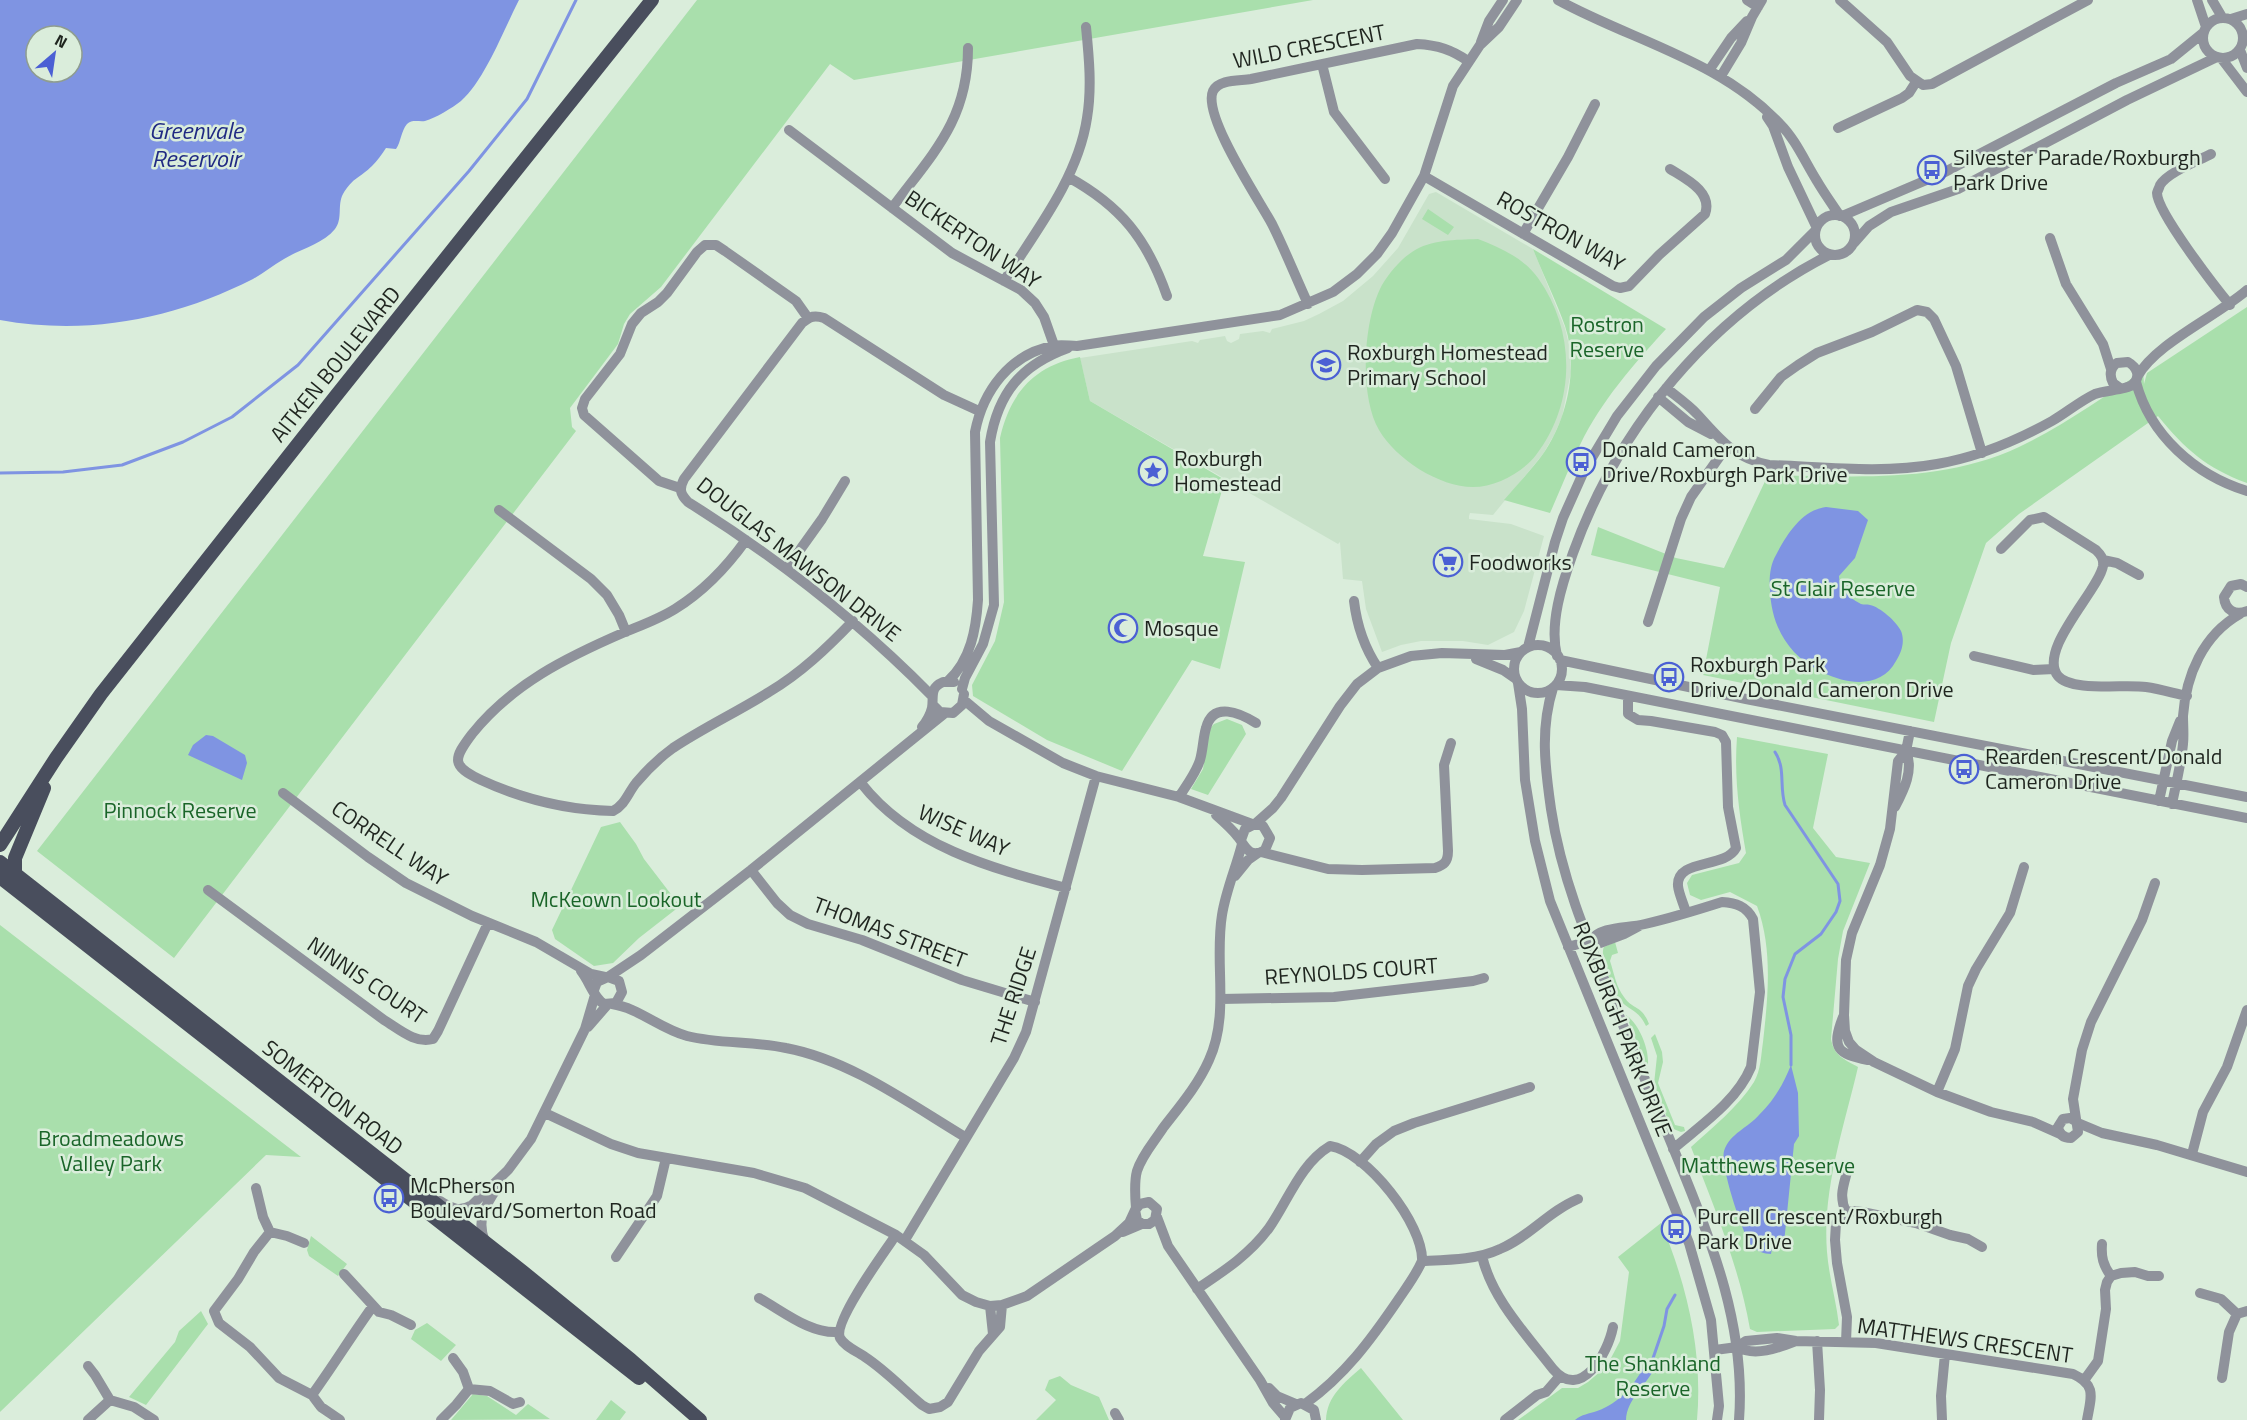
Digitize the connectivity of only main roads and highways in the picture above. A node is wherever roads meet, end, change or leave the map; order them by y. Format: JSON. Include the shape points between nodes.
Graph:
{"nodes":[{"id":1,"x":652,"y":0,"type":"edge"},
{"id":2,"x":56,"y":758,"type":"junction"},
{"id":3,"x":16,"y":820,"type":"junction"},
{"id":4,"x":0,"y":834,"type":"edge"},
{"id":5,"x":0,"y":845,"type":"edge"},
{"id":6,"x":0,"y":862,"type":"edge"},
{"id":7,"x":0,"y":869,"type":"edge"},
{"id":8,"x":15,"y":874,"type":"junction"},
{"id":9,"x":0,"y":876,"type":"edge"},
{"id":10,"x":151,"y":996,"type":"junction"},
{"id":11,"x":455,"y":1227,"type":"junction"},
{"id":12,"x":696,"y":1417,"type":"edge"}],
"edges":[{"from":1,"to":2,"type":"main road","name":"AITKEN BOULEVARD","via":[[108,685]]},
{"from":2,"to":3,"type":"main road","name":"AITKEN BOULEVARD"},
{"from":2,"to":8,"type":"main road","name":"AITKEN BOULEVARD","via":[[15,858]]},
{"from":3,"to":4,"type":"main road"},
{"from":3,"to":5,"type":"main road","name":"AITKEN BOULEVARD"},
{"from":6,"to":8,"type":"main road","name":"SOMERTON ROAD"},
{"from":7,"to":10,"type":"main road","via":[[115,961]]},
{"from":8,"to":11,"type":"main road","name":"SOMERTON ROAD","via":[[358,1144]]},
{"from":9,"to":10,"type":"main road","name":"SOMERTON ROAD"},
{"from":10,"to":11,"type":"main road","name":"SOMERTON ROAD"},
{"from":11,"to":12,"type":"main road","name":"SOMERTON ROAD","via":[[637,1377]]},
{"from":11,"to":12,"type":"main road","name":"SOMERTON ROAD","via":[[485,1242]]}]}
